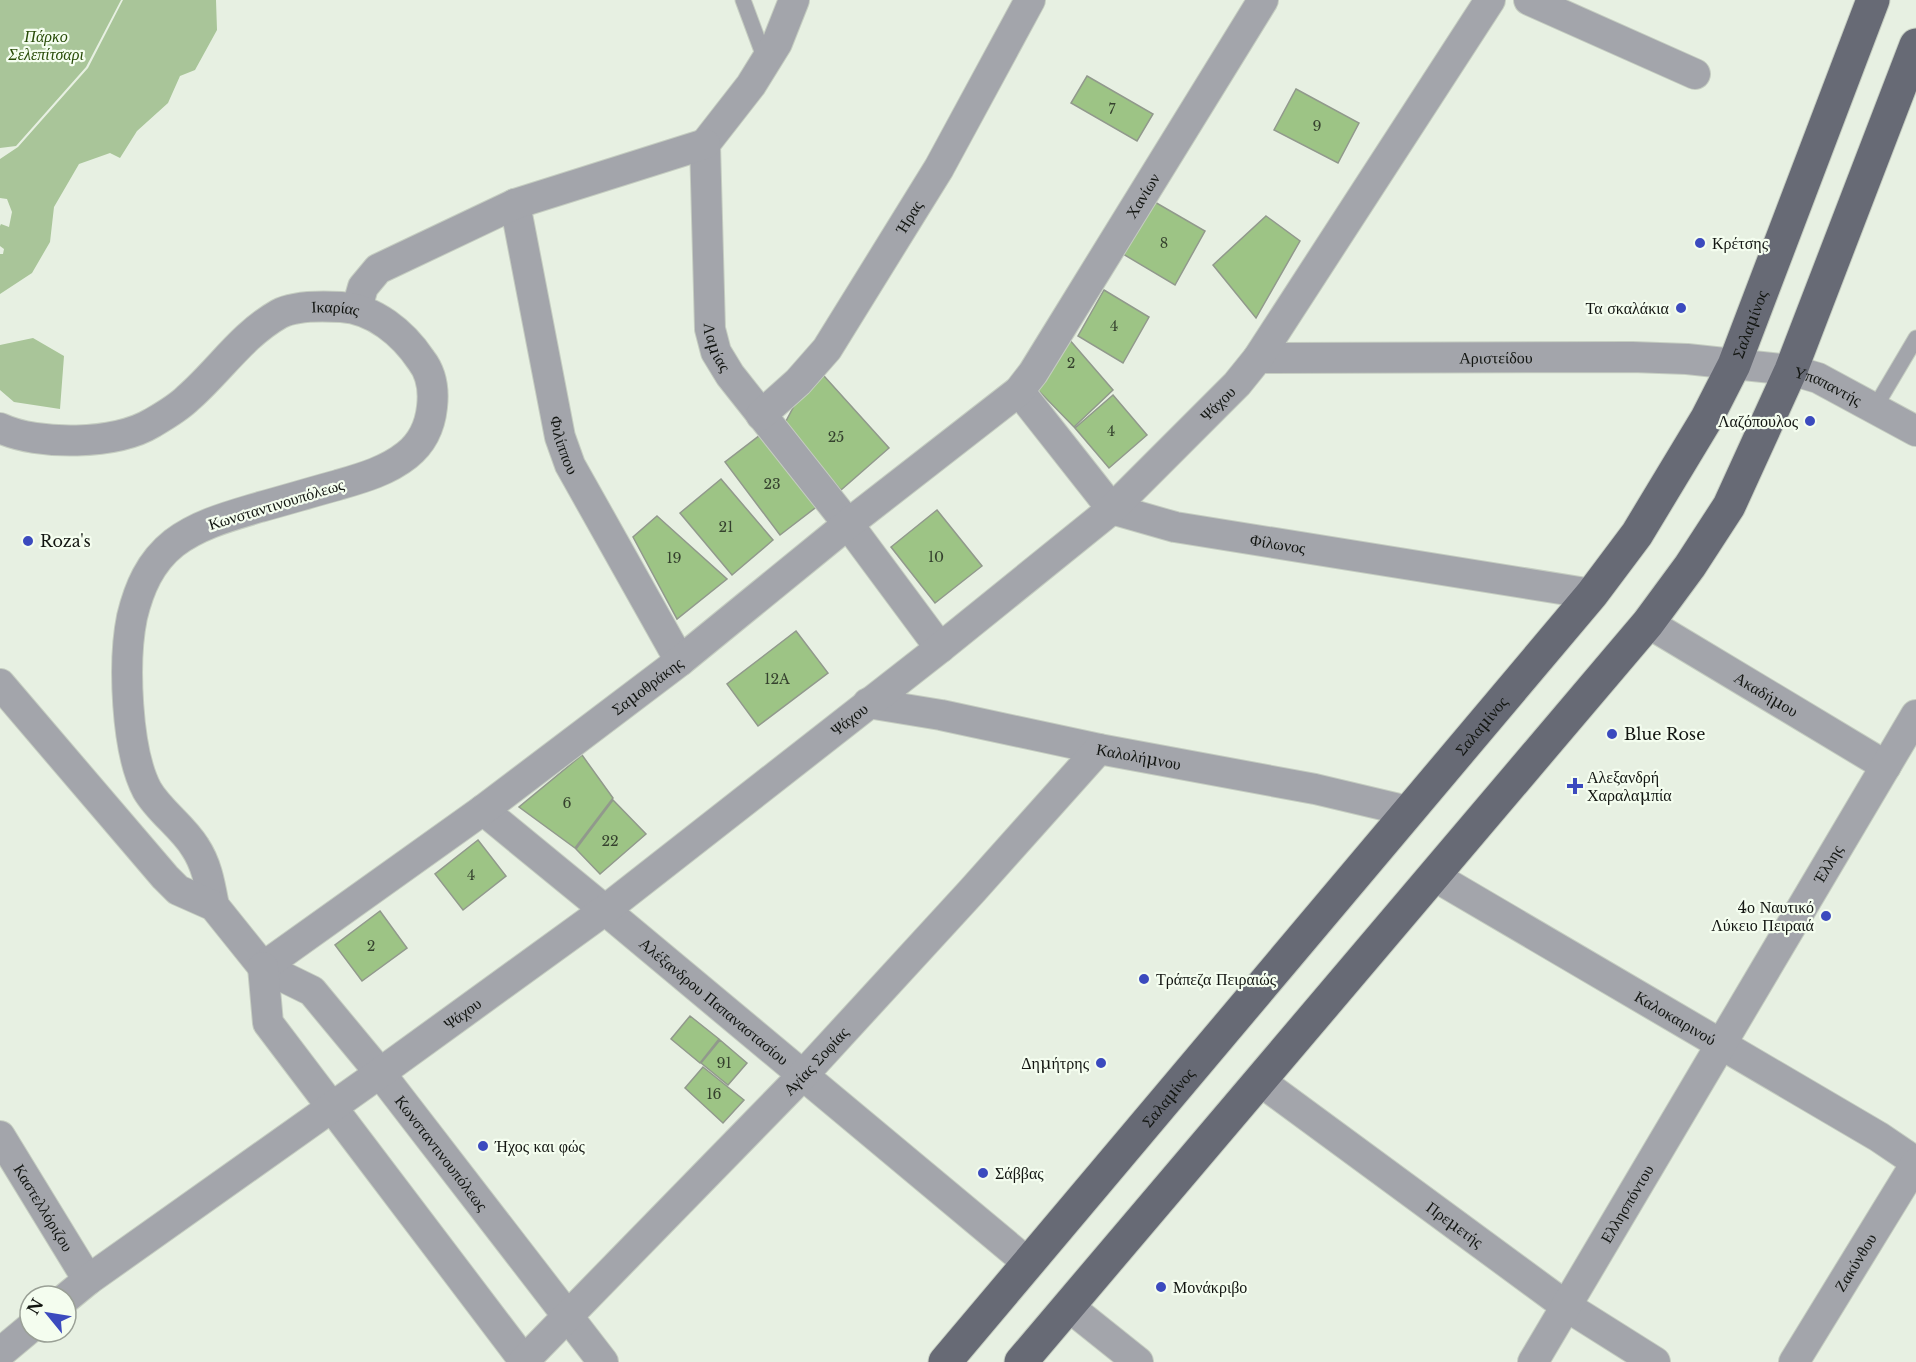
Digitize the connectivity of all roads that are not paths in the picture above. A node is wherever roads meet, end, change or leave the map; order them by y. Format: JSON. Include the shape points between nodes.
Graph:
{"nodes":[{"id":1,"x":742,"y":0,"type":"edge"},
{"id":2,"x":794,"y":0,"type":"edge"},
{"id":3,"x":1030,"y":0,"type":"edge"},
{"id":4,"x":1263,"y":0,"type":"edge"},
{"id":5,"x":1490,"y":0,"type":"edge"},
{"id":6,"x":1529,"y":0,"type":"edge"},
{"id":7,"x":1873,"y":0,"type":"edge"},
{"id":8,"x":1916,"y":45,"type":"edge"},
{"id":9,"x":766,"y":62,"type":"junction"},
{"id":10,"x":1695,"y":74,"type":"dead end"},
{"id":11,"x":705,"y":144,"type":"junction"},
{"id":12,"x":515,"y":204,"type":"junction"},
{"id":13,"x":357,"y":308,"type":"junction"},
{"id":14,"x":1916,"y":338,"type":"edge"},
{"id":15,"x":1258,"y":358,"type":"junction"},
{"id":16,"x":1734,"y":365,"type":"junction"},
{"id":17,"x":1791,"y":370,"type":"junction"},
{"id":18,"x":1019,"y":391,"type":"junction"},
{"id":19,"x":1874,"y":409,"type":"junction"},
{"id":20,"x":761,"y":415,"type":"junction"},
{"id":21,"x":0,"y":428,"type":"edge"},
{"id":22,"x":1916,"y":431,"type":"edge"},
{"id":23,"x":1112,"y":509,"type":"junction"},
{"id":24,"x":848,"y":524,"type":"junction"},
{"id":25,"x":1592,"y":594,"type":"junction"},
{"id":26,"x":1648,"y":623,"type":"junction"},
{"id":27,"x":940,"y":648,"type":"junction"},
{"id":28,"x":680,"y":661,"type":"junction"},
{"id":29,"x":0,"y":684,"type":"edge"},
{"id":30,"x":868,"y":703,"type":"junction"},
{"id":31,"x":1916,"y":715,"type":"edge"},
{"id":32,"x":1099,"y":749,"type":"junction"},
{"id":33,"x":1886,"y":766,"type":"junction"},
{"id":34,"x":483,"y":810,"type":"junction"},
{"id":35,"x":1408,"y":811,"type":"junction"},
{"id":36,"x":1434,"y":876,"type":"junction"},
{"id":37,"x":214,"y":906,"type":"junction"},
{"id":38,"x":605,"y":910,"type":"junction"},
{"id":39,"x":263,"y":967,"type":"junction"},
{"id":40,"x":1720,"y":1043,"type":"junction"},
{"id":41,"x":380,"y":1073,"type":"junction"},
{"id":42,"x":802,"y":1074,"type":"junction"},
{"id":43,"x":1260,"y":1081,"type":"junction"},
{"id":44,"x":331,"y":1108,"type":"junction"},
{"id":45,"x":0,"y":1136,"type":"edge"},
{"id":46,"x":1916,"y":1162,"type":"edge"},
{"id":47,"x":1028,"y":1263,"type":"junction"},
{"id":48,"x":74,"y":1284,"type":"edge"},
{"id":49,"x":78,"y":1288,"type":"edge"},
{"id":50,"x":1068,"y":1306,"type":"junction"},
{"id":51,"x":1566,"y":1306,"type":"junction"},
{"id":52,"x":567,"y":1316,"type":"junction"},
{"id":53,"x":18,"y":1338,"type":"edge"},
{"id":54,"x":0,"y":1353,"type":"edge"},
{"id":55,"x":524,"y":1362,"type":"edge"},
{"id":56,"x":603,"y":1362,"type":"edge"},
{"id":57,"x":945,"y":1362,"type":"edge"},
{"id":58,"x":1021,"y":1362,"type":"edge"},
{"id":59,"x":1138,"y":1362,"type":"edge"},
{"id":60,"x":1533,"y":1362,"type":"edge"},
{"id":61,"x":1655,"y":1362,"type":"edge"},
{"id":62,"x":1794,"y":1362,"type":"edge"}],
"edges":[{"from":1,"to":9,"type":"lane"},
{"from":2,"to":9,"type":"street"},
{"from":3,"to":20,"type":"street","name":"Ήρας","via":[[939,168],[827,349]]},
{"from":4,"to":18,"type":"street","name":"Χανίων","via":[[1034,373]]},
{"from":5,"to":15,"type":"street","name":"Ψάχου"},
{"from":6,"to":10,"type":"street"},
{"from":7,"to":16,"type":"main road","name":"Σαλαμίνος"},
{"from":8,"to":17,"type":"main road"},
{"from":9,"to":11,"type":"street"},
{"from":11,"to":12,"type":"street","name":"Ικαρίας"},
{"from":11,"to":20,"type":"street","name":"Λαμίας","via":[[710,329],[716,352],[729,375]]},
{"from":12,"to":13,"type":"street","name":"Ικαρίας","via":[[378,269],[363,287]]},
{"from":12,"to":28,"type":"street","name":"Φιλίππου","via":[[561,437],[570,465]]},
{"from":13,"to":21,"type":"street","name":"Ικαρίας","via":[[320,306],[282,312],[239,344],[187,399],[148,425],[111,437],[53,441]]},
{"from":13,"to":37,"type":"street","name":"Κωνσταντινουπόλεως","via":[[402,336],[426,367],[434,392],[429,425],[422,439],[409,454],[367,476],[222,518],[193,531],[174,544],[147,573],[131,620],[128,699],[138,766],[148,791],[195,846],[207,868]]},
{"from":14,"to":19,"type":"lane"},
{"from":15,"to":16,"type":"street","name":"Αριστείδου","via":[[1632,357]]},
{"from":15,"to":23,"type":"street","name":"Ψάχου"},
{"from":16,"to":17,"type":"street","name":"Υπαπαντής"},
{"from":16,"to":25,"type":"main road","name":"Σαλαμίνος","via":[[1637,534]]},
{"from":17,"to":19,"type":"street","name":"Υπαπαντής","via":[[1818,378]]},
{"from":17,"to":26,"type":"main road","via":[[1729,506]]},
{"from":18,"to":23,"type":"street"},
{"from":18,"to":24,"type":"street","name":"Σαμοθράκης"},
{"from":19,"to":22,"type":"street","name":"Υπαπαντής"},
{"from":20,"to":24,"type":"street","name":"Λαμίας"},
{"from":23,"to":25,"type":"street","name":"Φίλωνος","via":[[1175,527]]},
{"from":23,"to":27,"type":"street","name":"Ψάχου"},
{"from":24,"to":27,"type":"street","name":"Λαμίας"},
{"from":24,"to":28,"type":"street","name":"Σαμοθράκης"},
{"from":25,"to":35,"type":"main road","name":"Σαλαμίνος"},
{"from":26,"to":33,"type":"street","name":"Ακαδήμου"},
{"from":26,"to":36,"type":"main road"},
{"from":27,"to":30,"type":"street","name":"Ψάχου"},
{"from":28,"to":34,"type":"street","name":"Σαμοθράκης"},
{"from":29,"to":37,"type":"street","name":"Κωνσταντινουπόλεως","via":[[165,877],[178,890]]},
{"from":30,"to":32,"type":"street","name":"Καλολήμνου"},
{"from":30,"to":38,"type":"street","name":"Ψάχου"},
{"from":31,"to":33,"type":"street","name":"Έλλης"},
{"from":32,"to":35,"type":"street","name":"Καλολήμνου","via":[[1315,789]]},
{"from":32,"to":42,"type":"street","name":"Αγίας Σοφίας"},
{"from":33,"to":40,"type":"street","name":"Έλλης"},
{"from":34,"to":38,"type":"street","name":"Αλέξανδρου Παπαναστασίου"},
{"from":34,"to":39,"type":"street","name":"Σαμοθράκης"},
{"from":35,"to":47,"type":"main road","name":"Σαλαμίνος"},
{"from":36,"to":40,"type":"street","name":"Καλοκαιρινού"},
{"from":36,"to":43,"type":"main road"},
{"from":37,"to":39,"type":"street","name":"Κωνσταντινουπόλεως"},
{"from":38,"to":41,"type":"street","name":"Ψάχου"},
{"from":38,"to":42,"type":"street","name":"Αλέξανδρου Παπαναστασίου"},
{"from":39,"to":41,"type":"street","name":"Κωνσταντινουπόλεως","via":[[312,991]]},
{"from":39,"to":44,"type":"street","via":[[268,1023]]},
{"from":40,"to":46,"type":"street","name":"Καλοκαιρινού"},
{"from":40,"to":51,"type":"street","name":"Ελλησπόντου"},
{"from":41,"to":44,"type":"street","name":"Ψάχου"},
{"from":41,"to":52,"type":"street","name":"Κωνσταντινουπόλεως"},
{"from":42,"to":47,"type":"street","name":"Αλέξανδρου Παπαναστασίου"},
{"from":42,"to":52,"type":"street","name":"Αγίας Σοφίας"},
{"from":43,"to":50,"type":"main road"},
{"from":43,"to":51,"type":"street","name":"Πρεμετής"},
{"from":44,"to":49,"type":"street","name":"Ψάχου"},
{"from":44,"to":55,"type":"street"},
{"from":45,"to":48,"type":"street","name":"Καστελλόριζου"},
{"from":46,"to":62,"type":"street","name":"Ζακύνθου"},
{"from":47,"to":57,"type":"main road","name":"Σαλαμίνος"},
{"from":50,"to":58,"type":"main road"},
{"from":50,"to":59,"type":"street"},
{"from":51,"to":60,"type":"street","name":"Ελλησπόντου"},
{"from":51,"to":61,"type":"street","name":"Πρεμετής"},
{"from":52,"to":55,"type":"street","name":"Αγίας Σοφίας"},
{"from":52,"to":56,"type":"street","name":"Κωνσταντινουπόλεως"},
{"from":53,"to":54,"type":"street"}]}
